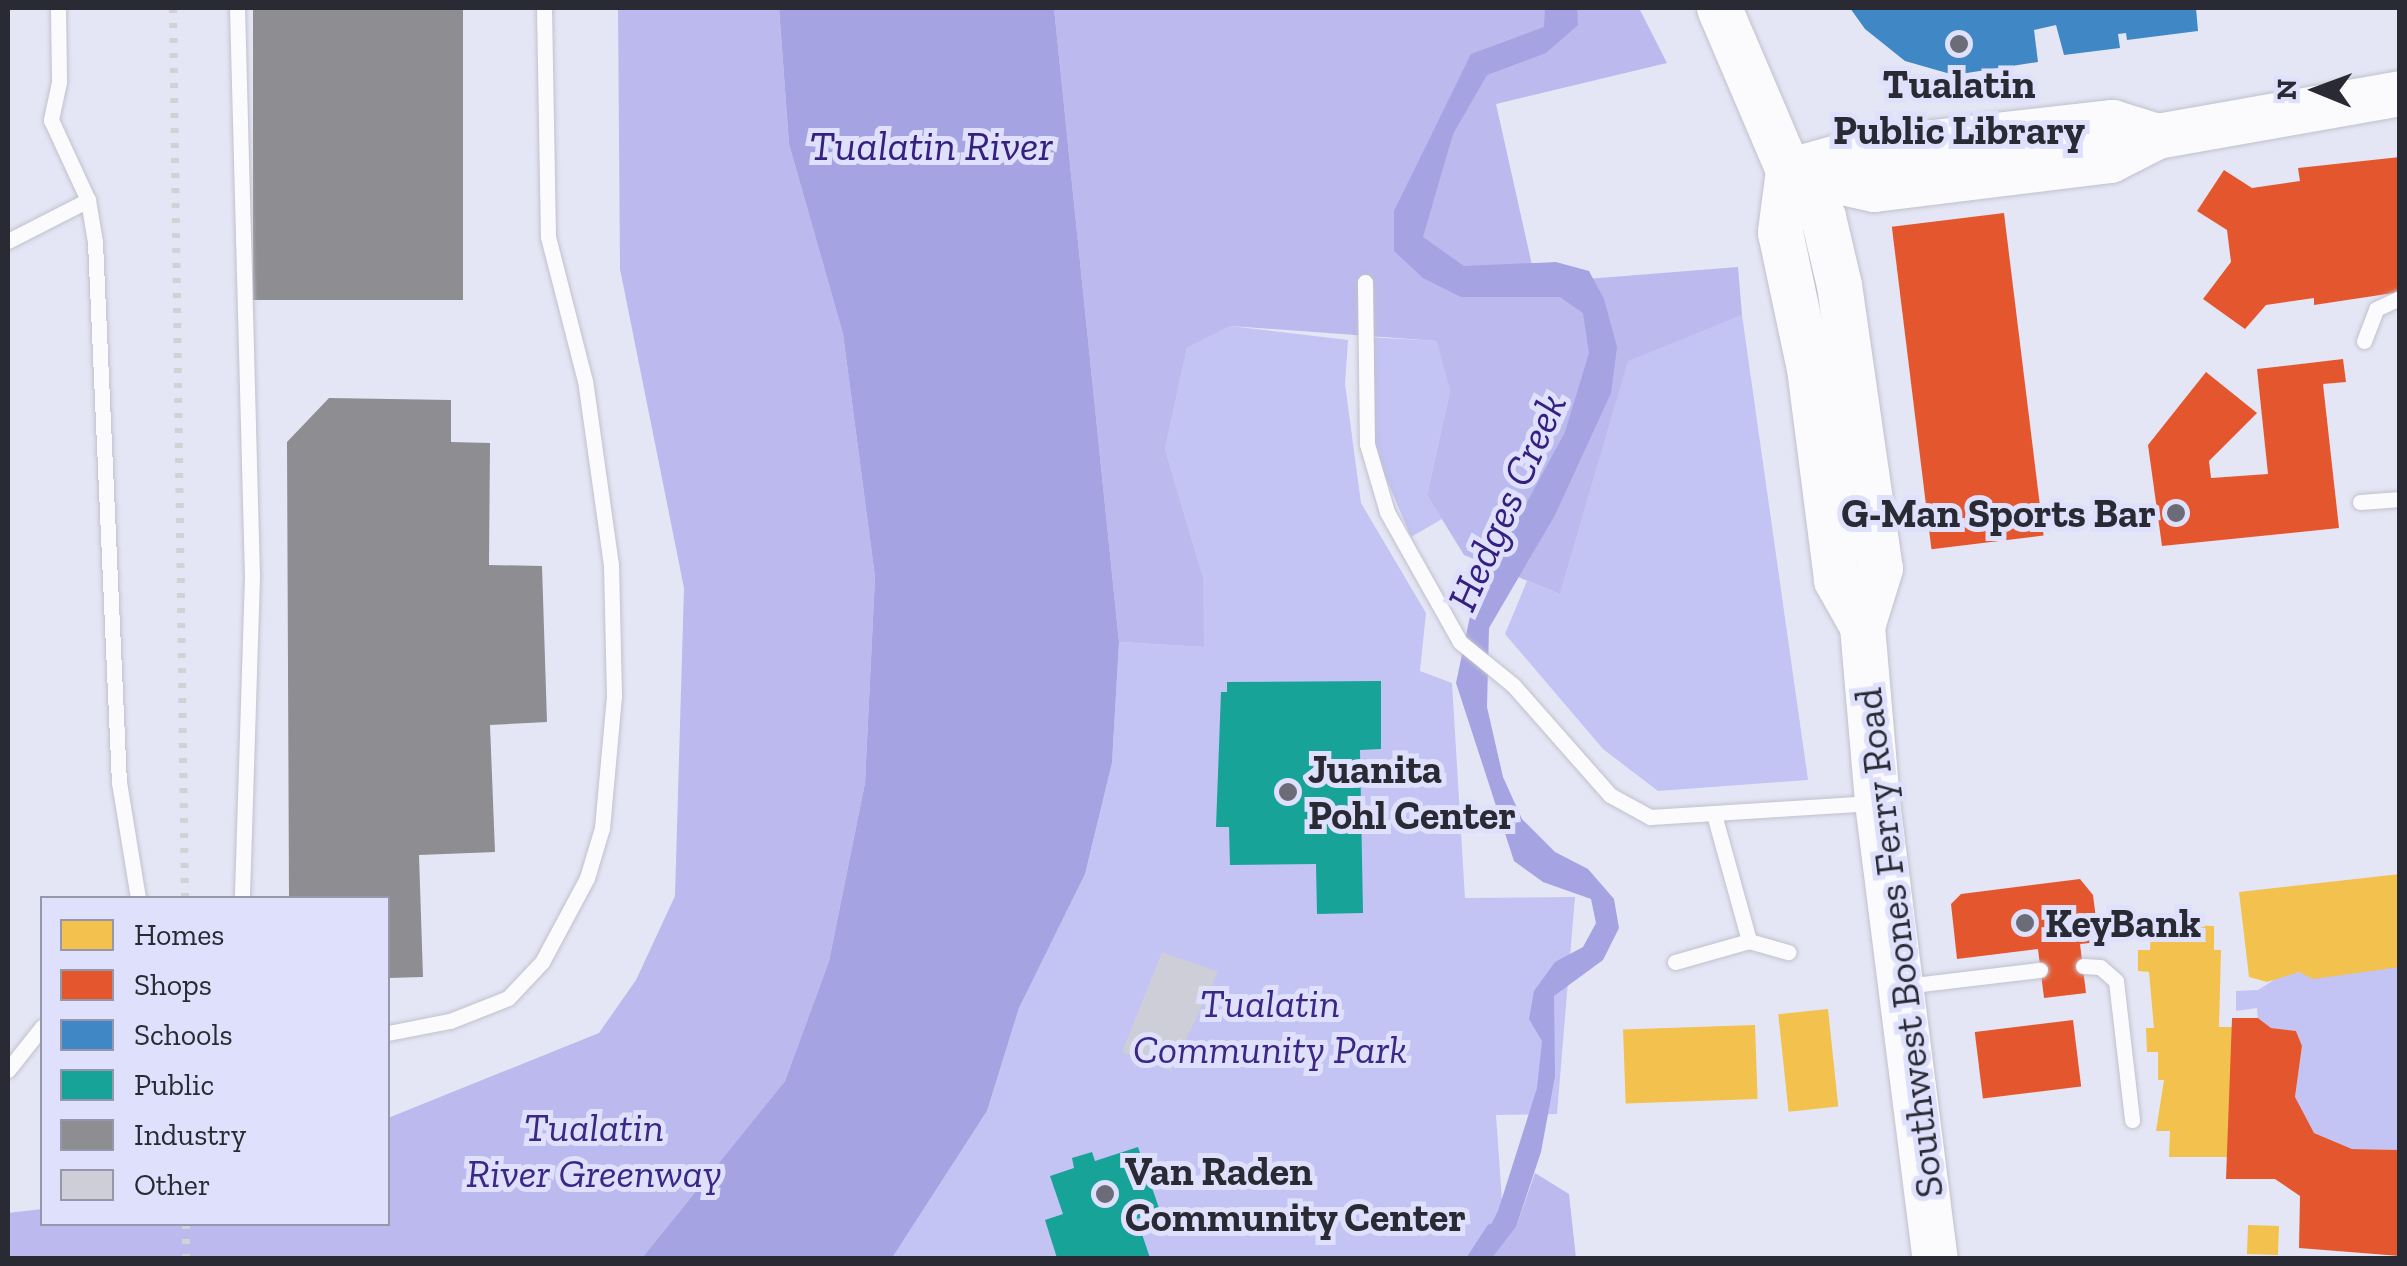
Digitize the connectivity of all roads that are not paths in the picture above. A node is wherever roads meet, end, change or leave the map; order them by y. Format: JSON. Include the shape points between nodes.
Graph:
{"nodes":[{"id":1,"x":58,"y":8,"type":"edge"},
{"id":2,"x":236,"y":8,"type":"edge"},
{"id":3,"x":544,"y":8,"type":"edge"},
{"id":4,"x":1719,"y":8,"type":"edge"},
{"id":5,"x":2400,"y":93,"type":"edge"},
{"id":6,"x":2157,"y":136,"type":"junction"},
{"id":7,"x":1788,"y":170,"type":"junction"},
{"id":8,"x":88,"y":200,"type":"junction"},
{"id":9,"x":8,"y":241,"type":"edge"},
{"id":10,"x":1365,"y":282,"type":"dead end"},
{"id":11,"x":2400,"y":298,"type":"edge"},
{"id":12,"x":2364,"y":341,"type":"dead end"},
{"id":13,"x":2400,"y":499,"type":"edge"},
{"id":14,"x":2360,"y":502,"type":"dead end"},
{"id":15,"x":1878,"y":802,"type":"junction"},
{"id":16,"x":1715,"y":818,"type":"junction"},
{"id":17,"x":138,"y":896,"type":"edge"},
{"id":18,"x":242,"y":896,"type":"edge"},
{"id":19,"x":1749,"y":942,"type":"junction"},
{"id":20,"x":1788,"y":952,"type":"dead end"},
{"id":21,"x":1676,"y":962,"type":"dead end"},
{"id":22,"x":2083,"y":966,"type":"dead end"},
{"id":23,"x":2040,"y":970,"type":"dead end"},
{"id":24,"x":1900,"y":987,"type":"junction"},
{"id":25,"x":40,"y":1030,"type":"edge"},
{"id":26,"x":390,"y":1032,"type":"edge"},
{"id":27,"x":8,"y":1070,"type":"edge"},
{"id":28,"x":2132,"y":1120,"type":"dead end"},
{"id":29,"x":1935,"y":1258,"type":"edge"}],
"edges":[{"from":1,"to":8,"type":"lane","via":[[60,82],[51,120]]},
{"from":2,"to":18,"type":"lane","via":[[252,576]]},
{"from":3,"to":26,"type":"lane","via":[[548,237],[585,381],[611,565],[614,696],[602,828],[587,878],[542,962],[508,998],[450,1021]]},
{"from":4,"to":7,"type":"main road"},
{"from":5,"to":6,"type":"main road"},
{"from":6,"to":7,"type":"main road","via":[[2112,122],[1862,150]]},
{"from":6,"to":7,"type":"main road","via":[[2110,160],[1874,190]]},
{"from":7,"to":15,"type":"main road","name":"Southwest Boones Ferry Road","via":[[1780,232],[1809,368],[1836,580],[1862,626]]},
{"from":8,"to":9,"type":"lane"},
{"from":8,"to":17,"type":"lane","via":[[119,782]]},
{"from":10,"to":16,"type":"lane","via":[[1367,444],[1387,512],[1460,642],[1513,685],[1627,808],[1650,817]]},
{"from":11,"to":12,"type":"lane","via":[[2376,309]]},
{"from":13,"to":14,"type":"lane"},
{"from":15,"to":16,"type":"lane"},
{"from":15,"to":24,"type":"main road","name":"Southwest Boones Ferry Road"},
{"from":16,"to":19,"type":"lane"},
{"from":19,"to":20,"type":"lane"},
{"from":19,"to":21,"type":"lane"},
{"from":22,"to":28,"type":"lane","via":[[2100,967],[2116,981]]},
{"from":23,"to":24,"type":"lane"},
{"from":24,"to":29,"type":"main road","name":"Southwest Boones Ferry Road"},
{"from":25,"to":27,"type":"lane"}]}
